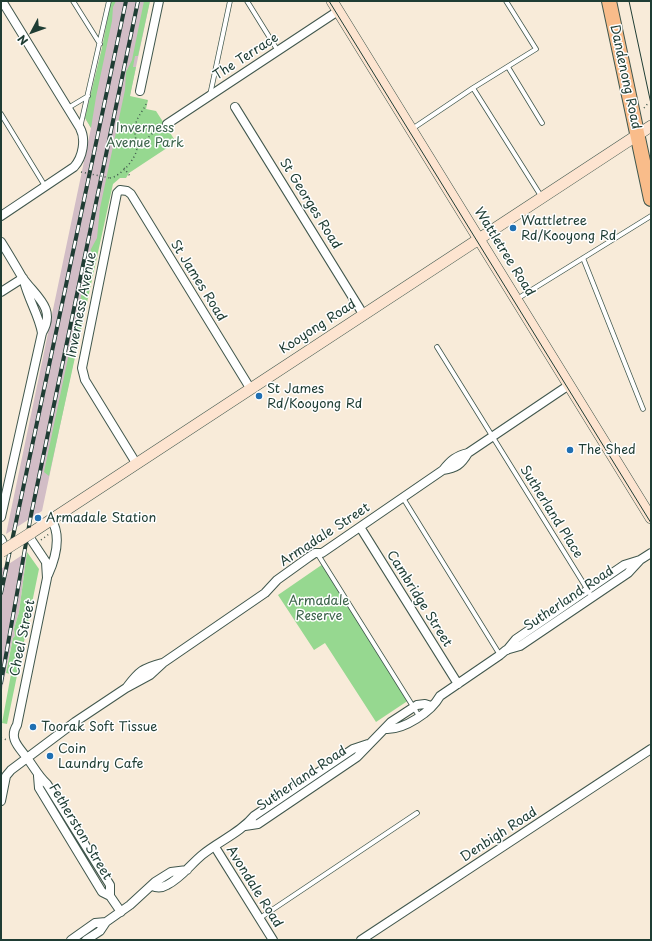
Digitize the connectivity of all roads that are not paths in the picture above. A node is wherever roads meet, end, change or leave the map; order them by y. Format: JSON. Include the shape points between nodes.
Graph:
{"nodes":[{"id":1,"x":2,"y":1,"type":"edge"},
{"id":2,"x":73,"y":1,"type":"edge"},
{"id":3,"x":109,"y":1,"type":"edge"},
{"id":4,"x":159,"y":1,"type":"edge"},
{"id":5,"x":230,"y":1,"type":"edge"},
{"id":6,"x":247,"y":1,"type":"edge"},
{"id":7,"x":332,"y":1,"type":"edge"},
{"id":8,"x":506,"y":1,"type":"edge"},
{"id":9,"x":609,"y":1,"type":"edge"},
{"id":10,"x":338,"y":11,"type":"junction"},
{"id":11,"x":100,"y":45,"type":"junction"},
{"id":12,"x":278,"y":51,"type":"junction"},
{"id":13,"x":508,"y":66,"type":"junction"},
{"id":14,"x":474,"y":88,"type":"junction"},
{"id":15,"x":140,"y":91,"type":"dead end"},
{"id":16,"x":88,"y":96,"type":"junction"},
{"id":17,"x":210,"y":96,"type":"junction"},
{"id":18,"x":235,"y":107,"type":"dead end"},
{"id":19,"x":68,"y":108,"type":"junction"},
{"id":20,"x":1,"y":114,"type":"edge"},
{"id":21,"x":164,"y":122,"type":"road end"},
{"id":22,"x":542,"y":122,"type":"dead end"},
{"id":23,"x":651,"y":126,"type":"edge"},
{"id":24,"x":80,"y":128,"type":"junction"},
{"id":25,"x":412,"y":130,"type":"junction"},
{"id":26,"x":638,"y":134,"type":"junction"},
{"id":27,"x":46,"y":186,"type":"junction"},
{"id":28,"x":122,"y":189,"type":"joint"},
{"id":29,"x":541,"y":197,"type":"junction"},
{"id":30,"x":651,"y":199,"type":"edge"},
{"id":31,"x":1,"y":216,"type":"edge"},
{"id":32,"x":651,"y":216,"type":"edge"},
{"id":33,"x":479,"y":238,"type":"junction"},
{"id":34,"x":1,"y":242,"type":"edge"},
{"id":35,"x":583,"y":258,"type":"junction"},
{"id":36,"x":23,"y":278,"type":"junction"},
{"id":37,"x":1,"y":292,"type":"edge"},
{"id":38,"x":516,"y":299,"type":"junction"},
{"id":39,"x":363,"y":314,"type":"junction"},
{"id":40,"x":437,"y":347,"type":"dead end"},
{"id":41,"x":569,"y":385,"type":"junction"},
{"id":42,"x":250,"y":388,"type":"junction"},
{"id":43,"x":643,"y":409,"type":"dead end"},
{"id":44,"x":493,"y":437,"type":"junction"},
{"id":45,"x":136,"y":463,"type":"junction"},
{"id":46,"x":403,"y":498,"type":"junction"},
{"id":47,"x":1,"y":517,"type":"edge"},
{"id":48,"x":651,"y":518,"type":"edge"},
{"id":49,"x":51,"y":519,"type":"junction"},
{"id":50,"x":360,"y":527,"type":"junction"},
{"id":51,"x":29,"y":535,"type":"junction"},
{"id":52,"x":2,"y":544,"type":"edge"},
{"id":53,"x":317,"y":553,"type":"junction"},
{"id":54,"x":651,"y":553,"type":"edge"},
{"id":55,"x":47,"y":578,"type":"junction"},
{"id":56,"x":590,"y":594,"type":"junction"},
{"id":57,"x":503,"y":652,"type":"junction"},
{"id":58,"x":458,"y":684,"type":"junction"},
{"id":59,"x":431,"y":706,"type":"junction"},
{"id":60,"x":413,"y":707,"type":"junction"},
{"id":61,"x":419,"y":716,"type":"junction"},
{"id":62,"x":386,"y":729,"type":"junction"},
{"id":63,"x":651,"y":749,"type":"edge"},
{"id":64,"x":27,"y":758,"type":"junction"},
{"id":65,"x":38,"y":776,"type":"junction"},
{"id":66,"x":1,"y":802,"type":"edge"},
{"id":67,"x":417,"y":812,"type":"dead end"},
{"id":68,"x":65,"y":813,"type":"junction"},
{"id":69,"x":57,"y":818,"type":"junction"},
{"id":70,"x":85,"y":845,"type":"junction"},
{"id":71,"x":215,"y":846,"type":"junction"},
{"id":72,"x":76,"y":850,"type":"junction"},
{"id":73,"x":90,"y":853,"type":"junction"},
{"id":74,"x":81,"y":858,"type":"junction"},
{"id":75,"x":110,"y":896,"type":"junction"},
{"id":76,"x":121,"y":912,"type":"junction"},
{"id":77,"x":260,"y":918,"type":"junction"},
{"id":78,"x":106,"y":922,"type":"junction"},
{"id":79,"x":70,"y":940,"type":"edge"},
{"id":80,"x":86,"y":940,"type":"edge"},
{"id":81,"x":273,"y":940,"type":"edge"},
{"id":82,"x":361,"y":940,"type":"edge"}],
"edges":[{"from":1,"to":19,"type":"street"},
{"from":2,"to":11,"type":"lane"},
{"from":3,"to":11,"type":"lane"},
{"from":4,"to":15,"type":"street"},
{"from":5,"to":17,"type":"lane"},
{"from":6,"to":12,"type":"lane"},
{"from":7,"to":10,"type":"street","name":"Wattletree Road"},
{"from":8,"to":13,"type":"lane","via":[[536,49]]},
{"from":9,"to":26,"type":"highway","name":"Dandenong Road"},
{"from":10,"to":12,"type":"street","name":"The Terrace"},
{"from":10,"to":25,"type":"street","name":"Wattletree Road"},
{"from":11,"to":16,"type":"lane"},
{"from":12,"to":17,"type":"street","name":"The Terrace"},
{"from":13,"to":14,"type":"lane"},
{"from":13,"to":22,"type":"lane"},
{"from":14,"to":25,"type":"lane"},
{"from":14,"to":29,"type":"lane"},
{"from":16,"to":19,"type":"lane"},
{"from":16,"to":24,"type":"lane"},
{"from":17,"to":21,"type":"street","name":"The Terrace"},
{"from":18,"to":39,"type":"street","name":"St Georges Road"},
{"from":19,"to":24,"type":"street"},
{"from":20,"to":27,"type":"lane"},
{"from":23,"to":26,"type":"street","name":"Kooyong Road"},
{"from":24,"to":27,"type":"street","via":[[84,139],[77,164]]},
{"from":25,"to":33,"type":"street","name":"Wattletree Road"},
{"from":26,"to":29,"type":"street","name":"Kooyong Road"},
{"from":26,"to":30,"type":"highway","name":"Dandenong Road"},
{"from":27,"to":31,"type":"street"},
{"from":28,"to":42,"type":"street","name":"St James Road","via":[[128,190],[131,194]]},
{"from":28,"to":45,"type":"street","name":"Inverness Avenue","via":[[117,193],[82,368],[87,383]]},
{"from":29,"to":33,"type":"street","name":"Kooyong Road"},
{"from":32,"to":35,"type":"lane"},
{"from":33,"to":38,"type":"street","name":"Wattletree Road"},
{"from":33,"to":39,"type":"street","name":"Kooyong Road"},
{"from":34,"to":36,"type":"street"},
{"from":35,"to":38,"type":"lane"},
{"from":35,"to":43,"type":"lane"},
{"from":36,"to":37,"type":"street"},
{"from":36,"to":47,"type":"street","via":[[42,333]]},
{"from":38,"to":41,"type":"street","name":"Wattletree Road"},
{"from":39,"to":42,"type":"street","name":"Kooyong Road"},
{"from":40,"to":44,"type":"lane","name":"Sutherland Place"},
{"from":41,"to":44,"type":"street","name":"Armadale Street"},
{"from":41,"to":48,"type":"street","name":"Wattletree Road"},
{"from":42,"to":45,"type":"street","name":"Kooyong Road"},
{"from":44,"to":46,"type":"street","name":"Armadale Street","via":[[468,454],[451,460],[443,470]]},
{"from":44,"to":56,"type":"lane","name":"Sutherland Place"},
{"from":45,"to":49,"type":"street","name":"Kooyong Road"},
{"from":46,"to":50,"type":"street","name":"Armadale Street"},
{"from":46,"to":57,"type":"lane"},
{"from":49,"to":51,"type":"street","name":"Kooyong Road"},
{"from":49,"to":55,"type":"street","name":"Cheel Street","via":[[58,536],[53,564]]},
{"from":50,"to":53,"type":"street","name":"Armadale Street","via":[[322,553]]},
{"from":50,"to":58,"type":"street","name":"Cambridge Street"},
{"from":51,"to":52,"type":"street","name":"Kooyong Road","bridge":true},
{"from":51,"to":55,"type":"street","name":"Cheel Street","via":[[46,562]]},
{"from":53,"to":60,"type":"lane"},
{"from":53,"to":64,"type":"street","name":"Armadale Street","via":[[277,580],[265,593],[163,663],[138,672],[126,688]]},
{"from":54,"to":56,"type":"street","name":"Sutherland Road","via":[[628,573]]},
{"from":55,"to":64,"type":"street","name":"Cheel Street","via":[[17,725],[18,739]]},
{"from":56,"to":57,"type":"street","name":"Sutherland Road","via":[[520,646]]},
{"from":57,"to":58,"type":"street","name":"Sutherland Road"},
{"from":58,"to":59,"type":"street","name":"Sutherland Road","via":[[440,696]]},
{"from":59,"to":60,"type":"street","via":[[422,704]]},
{"from":59,"to":61,"type":"street","name":"Sutherland Road"},
{"from":60,"to":61,"type":"lane"},
{"from":60,"to":62,"type":"street","name":"Sutherland Road","via":[[391,722]]},
{"from":61,"to":62,"type":"street","name":"Sutherland Road","via":[[398,728]]},
{"from":62,"to":71,"type":"street","name":"Sutherland Road","via":[[368,744],[353,749],[280,798],[254,816],[246,826]]},
{"from":63,"to":82,"type":"street","name":"Denbigh Road"},
{"from":64,"to":65,"type":"street","name":"Fetherston Street"},
{"from":64,"to":66,"type":"street","via":[[7,773]]},
{"from":65,"to":68,"type":"street","name":"Fetherston Street","via":[[47,784]]},
{"from":65,"to":69,"type":"street","name":"Fetherston Street","via":[[38,788]]},
{"from":67,"to":77,"type":"lane"},
{"from":68,"to":69,"type":"street"},
{"from":68,"to":70,"type":"street","name":"Fetherston Street"},
{"from":69,"to":72,"type":"street","name":"Fetherston Street"},
{"from":70,"to":72,"type":"street"},
{"from":70,"to":73,"type":"street","name":"Fetherston Street"},
{"from":71,"to":76,"type":"street","name":"Sutherland Road","via":[[187,870],[171,872],[156,882]]},
{"from":71,"to":77,"type":"street","name":"Avondale Road"},
{"from":72,"to":74,"type":"street","name":"Fetherston Street"},
{"from":73,"to":74,"type":"street"},
{"from":73,"to":75,"type":"street","name":"Fetherston Street","via":[[110,885]]},
{"from":74,"to":75,"type":"street","name":"Fetherston Street","via":[[102,892]]},
{"from":75,"to":76,"type":"street","name":"Fetherston Street"},
{"from":76,"to":78,"type":"street","name":"Sutherland Road"},
{"from":77,"to":81,"type":"street","name":"Avondale Road"},
{"from":78,"to":79,"type":"street","name":"Sutherland Road","via":[[95,923]]},
{"from":78,"to":80,"type":"street","name":"Sutherland Road","via":[[100,931]]}]}
